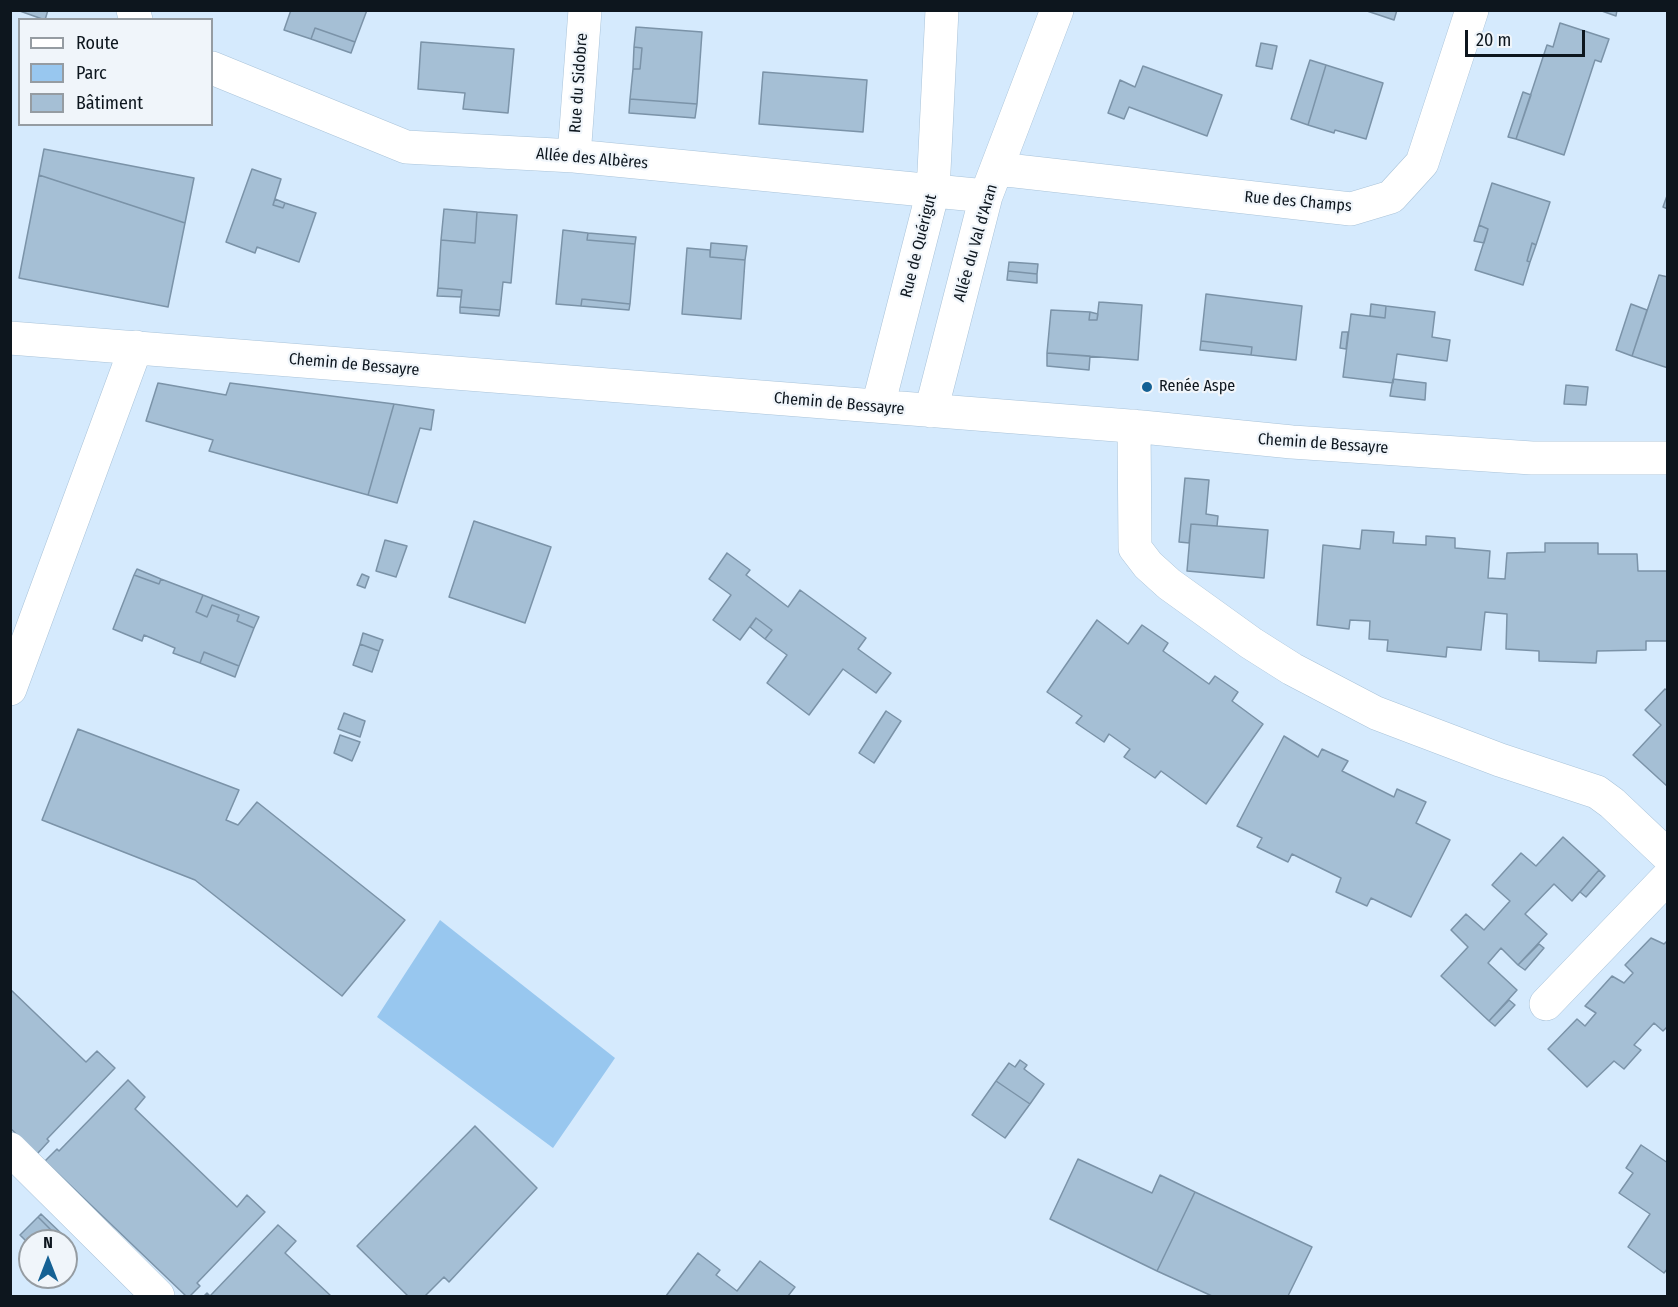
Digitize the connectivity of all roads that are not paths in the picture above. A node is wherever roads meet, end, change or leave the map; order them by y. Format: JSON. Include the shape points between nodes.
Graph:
{"nodes":[{"id":1,"x":585,"y":10,"type":"edge"},
{"id":2,"x":942,"y":10,"type":"edge"},
{"id":3,"x":1057,"y":10,"type":"edge"},
{"id":4,"x":1472,"y":10,"type":"edge"},
{"id":5,"x":213,"y":68,"type":"edge"},
{"id":6,"x":574,"y":156,"type":"junction"},
{"id":7,"x":992,"y":182,"type":"junction"},
{"id":8,"x":933,"y":191,"type":"junction"},
{"id":9,"x":10,"y":338,"type":"edge"},
{"id":10,"x":136,"y":347,"type":"junction"},
{"id":11,"x":878,"y":406,"type":"junction"},
{"id":12,"x":931,"y":411,"type":"junction"},
{"id":13,"x":1134,"y":426,"type":"junction"},
{"id":14,"x":1668,"y":458,"type":"edge"},
{"id":15,"x":10,"y":689,"type":"edge"},
{"id":16,"x":1668,"y":856,"type":"edge"},
{"id":17,"x":1668,"y":877,"type":"edge"},
{"id":18,"x":1546,"y":1004,"type":"dead end"},
{"id":19,"x":10,"y":1149,"type":"edge"},
{"id":20,"x":158,"y":1296,"type":"edge"}],
"edges":[{"from":1,"to":6,"type":"street","name":"Rue du Sidobre"},
{"from":2,"to":8,"type":"street","name":"Rue de Quérigut"},
{"from":3,"to":7,"type":"street","name":"Allée du Val d'Aran"},
{"from":4,"to":7,"type":"street","name":"Rue des Champs","via":[[1422,163],[1391,197],[1351,209]]},
{"from":5,"to":6,"type":"street","name":"Allée des Albères","via":[[406,147]]},
{"from":6,"to":8,"type":"street","name":"Allée des Albères"},
{"from":7,"to":8,"type":"street","name":"Allée des Albères"},
{"from":7,"to":12,"type":"street","name":"Allée du Val d'Aran"},
{"from":8,"to":11,"type":"street","name":"Rue de Quérigut"},
{"from":9,"to":10,"type":"street","name":"Chemin de Bessayre"},
{"from":10,"to":11,"type":"street","name":"Chemin de Bessayre"},
{"from":10,"to":15,"type":"street"},
{"from":11,"to":12,"type":"street","name":"Chemin de Bessayre"},
{"from":12,"to":13,"type":"street","name":"Chemin de Bessayre"},
{"from":13,"to":14,"type":"street","name":"Chemin de Bessayre","via":[[1292,442],[1532,458]]},
{"from":13,"to":16,"type":"street","via":[[1134,548],[1169,584],[1292,669],[1366,708],[1604,796]]},
{"from":17,"to":18,"type":"street"},
{"from":19,"to":20,"type":"street"}]}
